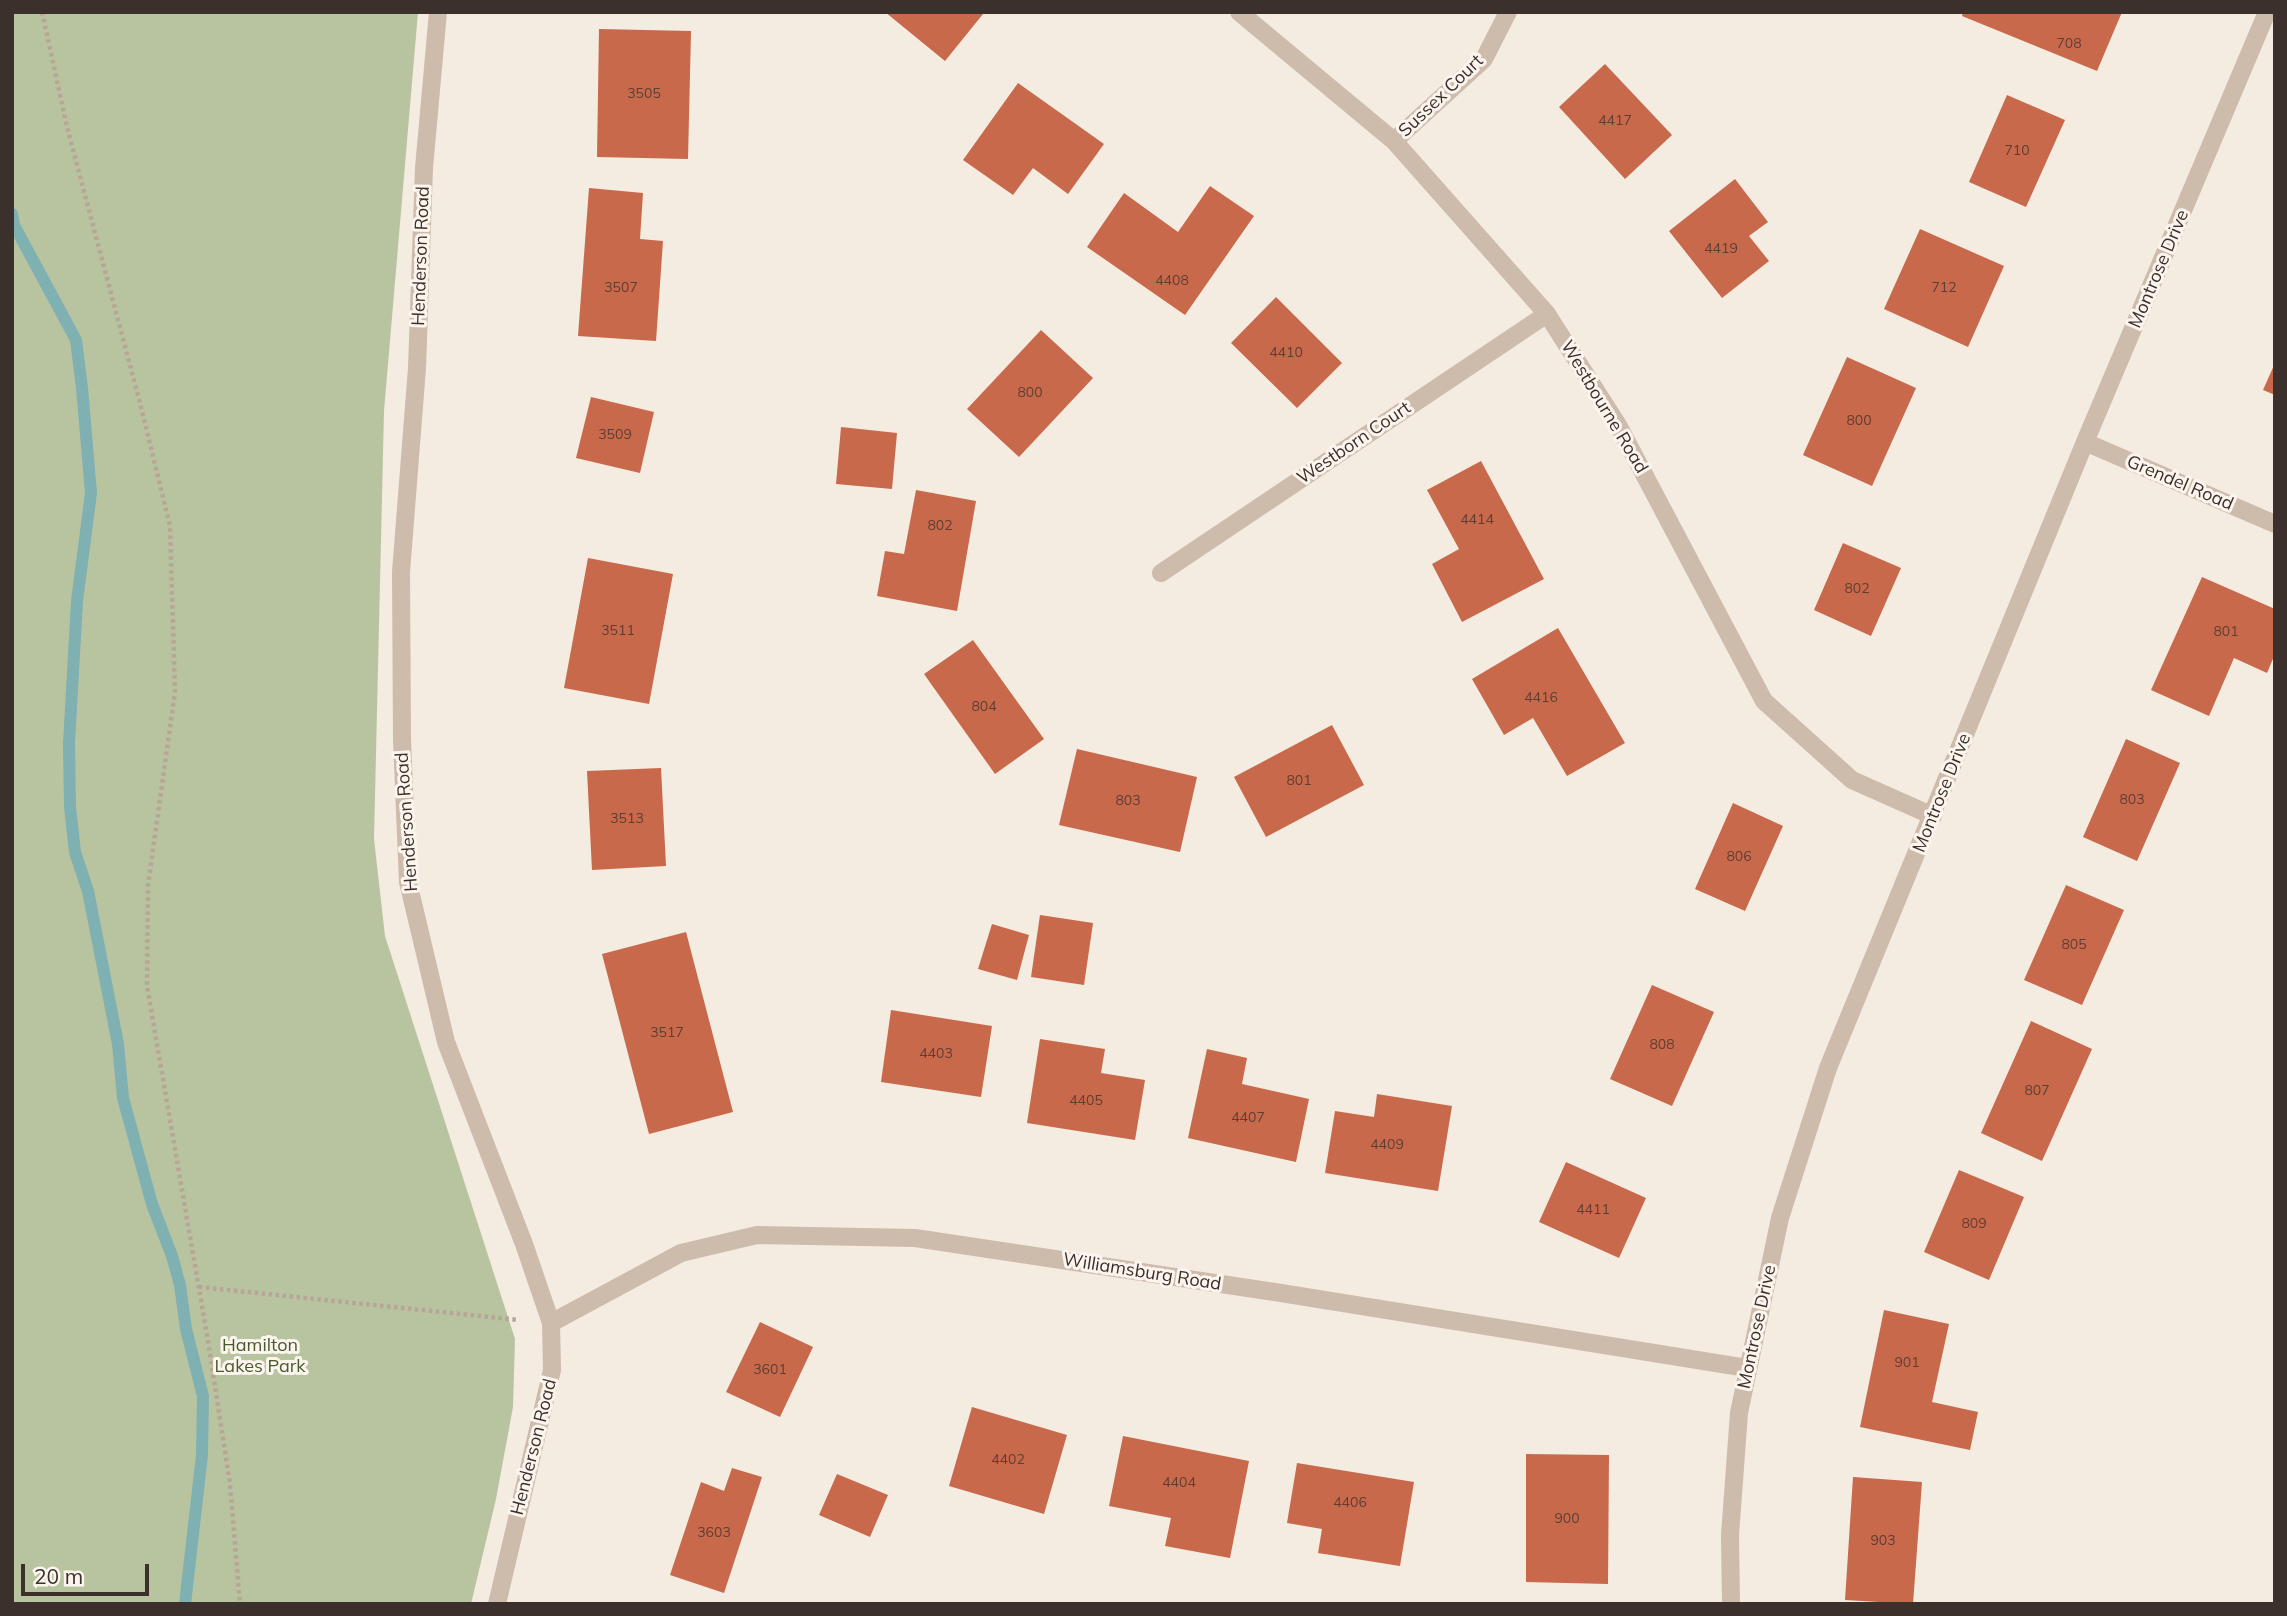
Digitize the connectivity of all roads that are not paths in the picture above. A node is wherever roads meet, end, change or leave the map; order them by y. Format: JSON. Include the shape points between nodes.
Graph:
{"nodes":[{"id":1,"x":438,"y":12,"type":"edge"},
{"id":2,"x":1239,"y":12,"type":"edge"},
{"id":3,"x":1508,"y":12,"type":"edge"},
{"id":4,"x":2267,"y":12,"type":"edge"},
{"id":5,"x":1394,"y":141,"type":"junction"},
{"id":6,"x":1547,"y":314,"type":"junction"},
{"id":7,"x":2085,"y":442,"type":"junction"},
{"id":8,"x":2275,"y":524,"type":"edge"},
{"id":9,"x":1161,"y":573,"type":"dead end"},
{"id":10,"x":1933,"y":816,"type":"junction"},
{"id":11,"x":551,"y":1323,"type":"junction"},
{"id":12,"x":1748,"y":1368,"type":"junction"},
{"id":13,"x":497,"y":1604,"type":"edge"},
{"id":14,"x":1731,"y":1604,"type":"edge"}],
"edges":[{"from":1,"to":11,"type":"street","name":"Henderson Road","via":[[424,168],[417,368],[401,572],[408,882],[446,1042]]},
{"from":2,"to":5,"type":"street","name":"Westbourne Road"},
{"from":3,"to":5,"type":"street","name":"Sussex Court","via":[[1484,58]]},
{"from":4,"to":7,"type":"street","name":"Montrose Drive"},
{"from":5,"to":6,"type":"street","name":"Westbourne Road"},
{"from":6,"to":9,"type":"street","name":"Westborn Court"},
{"from":6,"to":10,"type":"street","name":"Westbourne Road","via":[[1618,425],[1764,701],[1852,780]]},
{"from":7,"to":8,"type":"street","name":"Grendel Road"},
{"from":7,"to":10,"type":"street","name":"Montrose Drive"},
{"from":10,"to":12,"type":"street","name":"Montrose Drive","via":[[1828,1068],[1780,1218]]},
{"from":11,"to":12,"type":"street","name":"Williamsburg Road","via":[[681,1253],[757,1235],[915,1238]]},
{"from":11,"to":13,"type":"street","name":"Henderson Road","via":[[552,1370]]},
{"from":12,"to":14,"type":"street","name":"Montrose Drive","via":[[1739,1413],[1731,1522]]}]}
